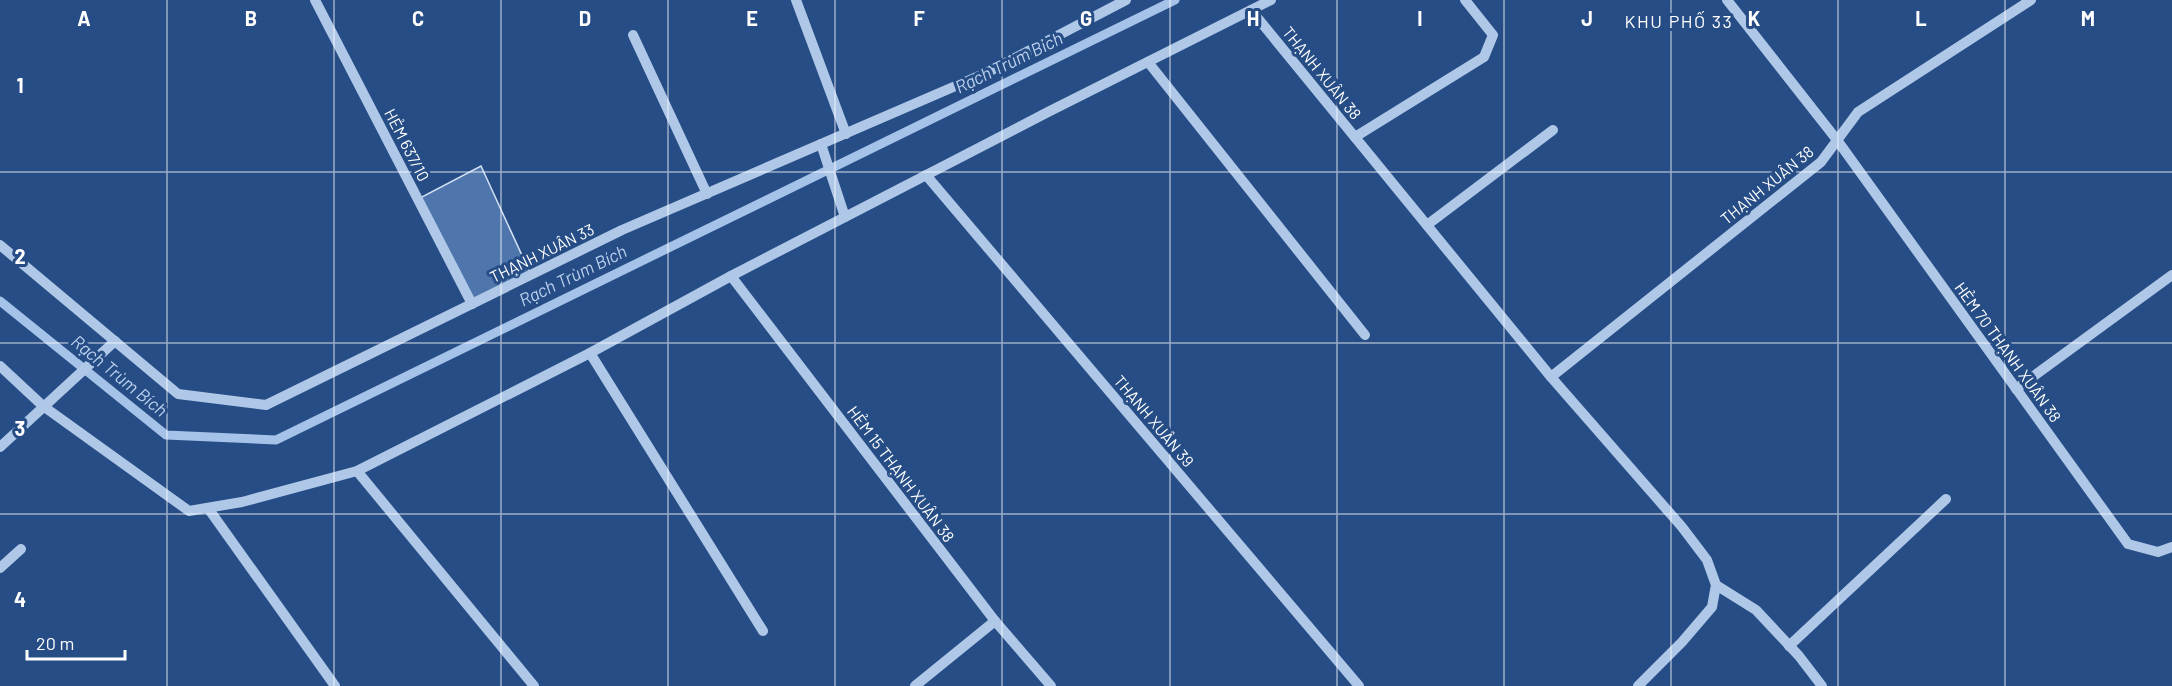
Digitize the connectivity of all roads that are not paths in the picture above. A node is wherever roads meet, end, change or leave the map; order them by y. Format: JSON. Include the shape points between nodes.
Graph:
{"nodes":[{"id":1,"x":315,"y":0,"type":"edge"},
{"id":2,"x":796,"y":0,"type":"edge"},
{"id":3,"x":1126,"y":0,"type":"edge"},
{"id":4,"x":1271,"y":0,"type":"edge"},
{"id":5,"x":1465,"y":0,"type":"edge"},
{"id":6,"x":1727,"y":0,"type":"edge"},
{"id":7,"x":2031,"y":0,"type":"edge"},
{"id":8,"x":1251,"y":10,"type":"junction"},
{"id":9,"x":633,"y":35,"type":"dead end"},
{"id":10,"x":1148,"y":62,"type":"junction"},
{"id":11,"x":1553,"y":130,"type":"dead end"},
{"id":12,"x":846,"y":134,"type":"junction"},
{"id":13,"x":1355,"y":137,"type":"junction"},
{"id":14,"x":1838,"y":140,"type":"junction"},
{"id":15,"x":821,"y":144,"type":"junction"},
{"id":16,"x":926,"y":175,"type":"junction"},
{"id":17,"x":707,"y":194,"type":"junction"},
{"id":18,"x":845,"y":217,"type":"junction"},
{"id":19,"x":1427,"y":225,"type":"junction"},
{"id":20,"x":0,"y":244,"type":"edge"},
{"id":21,"x":2172,"y":275,"type":"edge"},
{"id":22,"x":731,"y":276,"type":"junction"},
{"id":23,"x":472,"y":304,"type":"junction"},
{"id":24,"x":1365,"y":335,"type":"dead end"},
{"id":25,"x":115,"y":341,"type":"junction"},
{"id":26,"x":590,"y":353,"type":"junction"},
{"id":27,"x":0,"y":366,"type":"edge"},
{"id":28,"x":1551,"y":377,"type":"junction"},
{"id":29,"x":2016,"y":389,"type":"junction"},
{"id":30,"x":43,"y":406,"type":"junction"},
{"id":31,"x":0,"y":447,"type":"edge"},
{"id":32,"x":357,"y":471,"type":"junction"},
{"id":33,"x":1946,"y":499,"type":"dead end"},
{"id":34,"x":208,"y":508,"type":"junction"},
{"id":35,"x":2172,"y":547,"type":"edge"},
{"id":36,"x":21,"y":549,"type":"dead end"},
{"id":37,"x":0,"y":568,"type":"edge"},
{"id":38,"x":1716,"y":585,"type":"junction"},
{"id":39,"x":995,"y":621,"type":"junction"},
{"id":40,"x":763,"y":631,"type":"dead end"},
{"id":41,"x":1789,"y":646,"type":"junction"},
{"id":42,"x":335,"y":686,"type":"edge"},
{"id":43,"x":534,"y":686,"type":"edge"},
{"id":44,"x":915,"y":686,"type":"edge"},
{"id":45,"x":1051,"y":686,"type":"edge"},
{"id":46,"x":1359,"y":686,"type":"edge"},
{"id":47,"x":1638,"y":686,"type":"edge"},
{"id":48,"x":1822,"y":686,"type":"edge"}],
"edges":[{"from":1,"to":23,"type":"street","name":"HẺM 637/10"},
{"from":2,"to":12,"type":"street"},
{"from":3,"to":12,"type":"street","name":"THẠNH XUÂN 33","via":[[988,72]]},
{"from":4,"to":8,"type":"street"},
{"from":5,"to":13,"type":"street","via":[[1493,35],[1484,57]]},
{"from":6,"to":14,"type":"street","name":"HẺM 70 THẠNH XUÂN 38"},
{"from":7,"to":14,"type":"street","name":"THẠNH XUÂN 38","via":[[1858,112]]},
{"from":8,"to":10,"type":"street"},
{"from":8,"to":13,"type":"street","name":"THẠNH XUÂN 38"},
{"from":9,"to":17,"type":"street"},
{"from":10,"to":16,"type":"street"},
{"from":10,"to":24,"type":"street"},
{"from":11,"to":19,"type":"street"},
{"from":12,"to":15,"type":"street","name":"THẠNH XUÂN 33"},
{"from":13,"to":19,"type":"street","name":"THẠNH XUÂN 38"},
{"from":14,"to":28,"type":"street","name":"THẠNH XUÂN 38","via":[[1821,162]]},
{"from":14,"to":29,"type":"street","name":"HẺM 70 THẠNH XUÂN 38"},
{"from":15,"to":17,"type":"street","name":"THẠNH XUÂN 33"},
{"from":15,"to":18,"type":"street"},
{"from":16,"to":18,"type":"street"},
{"from":16,"to":46,"type":"street","name":"THẠNH XUÂN 39"},
{"from":17,"to":23,"type":"street","name":"THẠNH XUÂN 33","via":[[622,230]]},
{"from":18,"to":22,"type":"street"},
{"from":19,"to":28,"type":"street","name":"THẠNH XUÂN 38"},
{"from":20,"to":25,"type":"street","name":"THẠNH XUÂN 33"},
{"from":21,"to":29,"type":"street"},
{"from":22,"to":26,"type":"street"},
{"from":22,"to":39,"type":"street","name":"HẺM 15 THẠNH XUÂN 38"},
{"from":23,"to":25,"type":"street","name":"THẠNH XUÂN 33","via":[[266,405],[178,394]]},
{"from":25,"to":30,"type":"street"},
{"from":26,"to":32,"type":"street"},
{"from":26,"to":40,"type":"street"},
{"from":27,"to":30,"type":"street"},
{"from":28,"to":38,"type":"street","name":"THẠNH XUÂN 38","via":[[1682,527],[1707,560]]},
{"from":29,"to":35,"type":"street","name":"HẺM 70 THẠNH XUÂN 38","via":[[2128,544],[2158,552]]},
{"from":30,"to":31,"type":"street"},
{"from":30,"to":34,"type":"street","via":[[189,511]]},
{"from":32,"to":34,"type":"street"},
{"from":32,"to":43,"type":"street"},
{"from":33,"to":41,"type":"street"},
{"from":34,"to":42,"type":"street"},
{"from":36,"to":37,"type":"street"},
{"from":38,"to":41,"type":"street","via":[[1756,610]]},
{"from":38,"to":47,"type":"street","via":[[1712,607]]},
{"from":39,"to":44,"type":"street"},
{"from":39,"to":45,"type":"street","name":"HẺM 15 THẠNH XUÂN 38"},
{"from":41,"to":48,"type":"street"}]}
